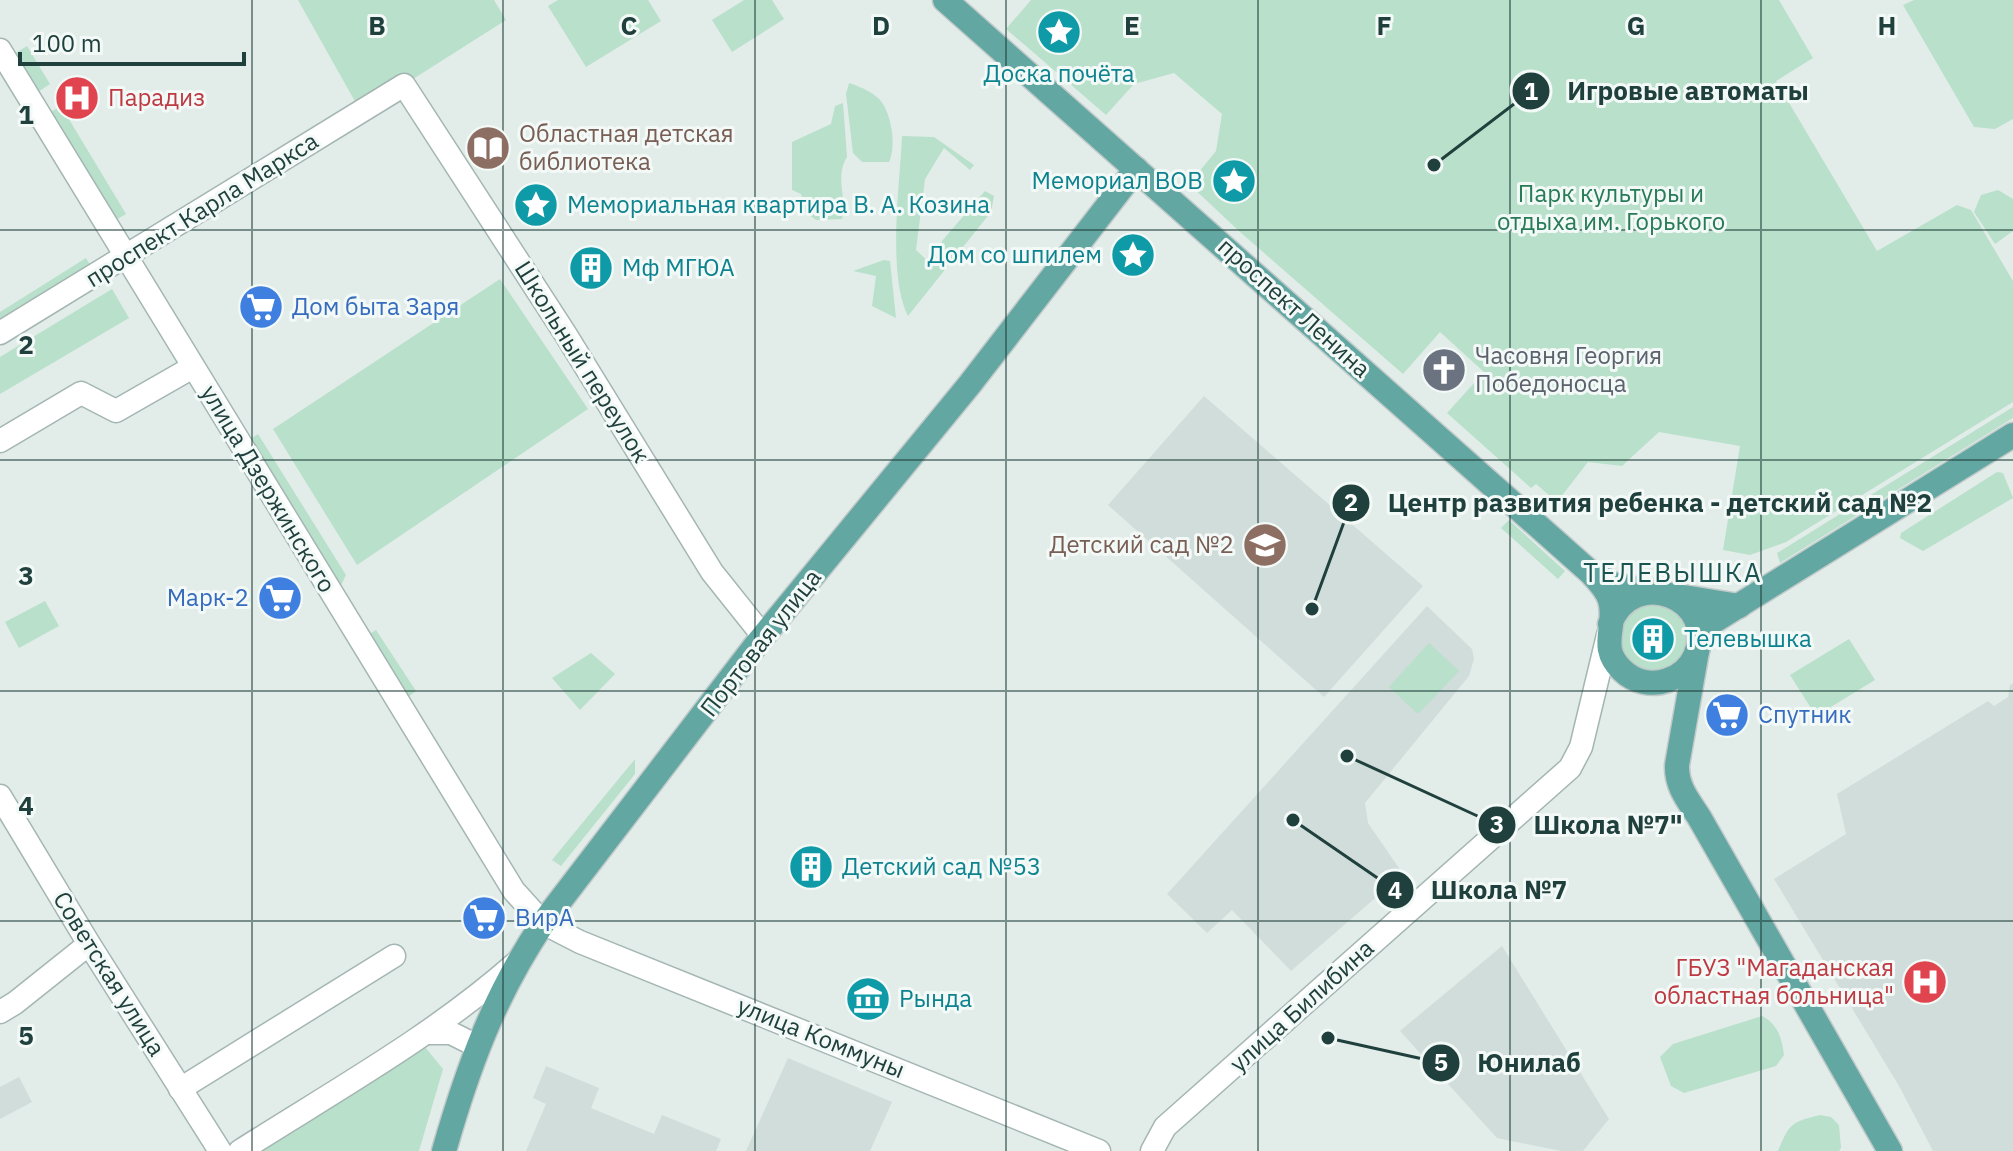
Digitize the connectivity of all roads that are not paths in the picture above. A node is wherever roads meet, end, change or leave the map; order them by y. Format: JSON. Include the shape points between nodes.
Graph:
{"nodes":[{"id":1,"x":945,"y":0,"type":"edge"},
{"id":2,"x":0,"y":50,"type":"edge"},
{"id":3,"x":404,"y":85,"type":"joint"},
{"id":4,"x":1136,"y":169,"type":"junction"},
{"id":5,"x":126,"y":257,"type":"junction"},
{"id":6,"x":0,"y":333,"type":"edge"},
{"id":7,"x":193,"y":367,"type":"junction"},
{"id":8,"x":2013,"y":435,"type":"edge"},
{"id":9,"x":0,"y":441,"type":"edge"},
{"id":10,"x":1591,"y":573,"type":"junction"},
{"id":11,"x":1661,"y":593,"type":"junction"},
{"id":12,"x":1739,"y":606,"type":"junction"},
{"id":13,"x":1609,"y":630,"type":"junction"},
{"id":14,"x":763,"y":636,"type":"junction"},
{"id":15,"x":1698,"y":645,"type":"junction"},
{"id":16,"x":1645,"y":682,"type":"junction"},
{"id":17,"x":1589,"y":713,"type":"junction"},
{"id":18,"x":1683,"y":730,"type":"junction"},
{"id":19,"x":0,"y":796,"type":"edge"},
{"id":20,"x":543,"y":923,"type":"junction"},
{"id":21,"x":89,"y":944,"type":"junction"},
{"id":22,"x":394,"y":956,"type":"dead end"},
{"id":23,"x":516,"y":963,"type":"junction"},
{"id":24,"x":0,"y":1012,"type":"edge"},
{"id":25,"x":427,"y":1033,"type":"junction"},
{"id":26,"x":477,"y":1046,"type":"junction"},
{"id":27,"x":180,"y":1089,"type":"junction"},
{"id":28,"x":220,"y":1151,"type":"edge"},
{"id":29,"x":240,"y":1151,"type":"edge"},
{"id":30,"x":444,"y":1151,"type":"edge"},
{"id":31,"x":1099,"y":1151,"type":"edge"},
{"id":32,"x":1152,"y":1151,"type":"edge"},
{"id":33,"x":1890,"y":1151,"type":"edge"}],
"edges":[{"from":1,"to":4,"type":"main road","name":"проспект Ленина"},
{"from":2,"to":5,"type":"street","name":"улица Дзержинского"},
{"from":3,"to":5,"type":"street","name":"проспект Карла Маркса"},
{"from":3,"to":14,"type":"street","name":"Школьный переулок","via":[[712,572]]},
{"from":4,"to":10,"type":"main road","name":"проспект Ленина"},
{"from":4,"to":14,"type":"main road","name":"Портовая улица","via":[[970,384]]},
{"from":5,"to":6,"type":"street","name":"проспект Карла Маркса"},
{"from":5,"to":7,"type":"street","name":"улица Дзержинского"},
{"from":7,"to":9,"type":"street","via":[[116,411],[81,393]]},
{"from":7,"to":20,"type":"street","name":"улица Дзержинского","via":[[514,891]]},
{"from":8,"to":12,"type":"main road"},
{"from":10,"to":11,"type":"main road","name":"проспект Ленина","via":[[1612,584]]},
{"from":10,"to":13,"type":"main road","via":[[1610,600]]},
{"from":11,"to":12,"type":"main road","name":"проспект Ленина"},
{"from":11,"to":13,"type":"main road","via":[[1628,600]]},
{"from":11,"to":15,"type":"main road","via":[[1691,611]]},
{"from":12,"to":15,"type":"main road","via":[[1706,626]]},
{"from":13,"to":16,"type":"main road","via":[[1615,661]]},
{"from":13,"to":17,"type":"street","name":"улица Билибина"},
{"from":14,"to":20,"type":"main road","name":"Портовая улица"},
{"from":15,"to":16,"type":"main road","via":[[1680,675]]},
{"from":15,"to":18,"type":"main road"},
{"from":16,"to":17,"type":"street","via":[[1607,689]]},
{"from":16,"to":18,"type":"main road","via":[[1673,701]]},
{"from":17,"to":32,"type":"street","name":"улица Билибина","via":[[1578,755],[1564,774],[1165,1127]]},
{"from":18,"to":33,"type":"main road","via":[[1680,788]]},
{"from":19,"to":21,"type":"street","name":"Советская улица"},
{"from":20,"to":23,"type":"main road","name":"Портовая улица"},
{"from":20,"to":31,"type":"street","name":"улица Коммуны"},
{"from":21,"to":24,"type":"street"},
{"from":21,"to":27,"type":"street","name":"Советская улица"},
{"from":22,"to":27,"type":"street"},
{"from":23,"to":25,"type":"street"},
{"from":23,"to":26,"type":"main road","name":"Портовая улица"},
{"from":25,"to":26,"type":"street","via":[[451,1033]]},
{"from":25,"to":29,"type":"street"},
{"from":26,"to":30,"type":"main road","name":"Портовая улица"},
{"from":27,"to":28,"type":"street","name":"Советская улица"}]}
